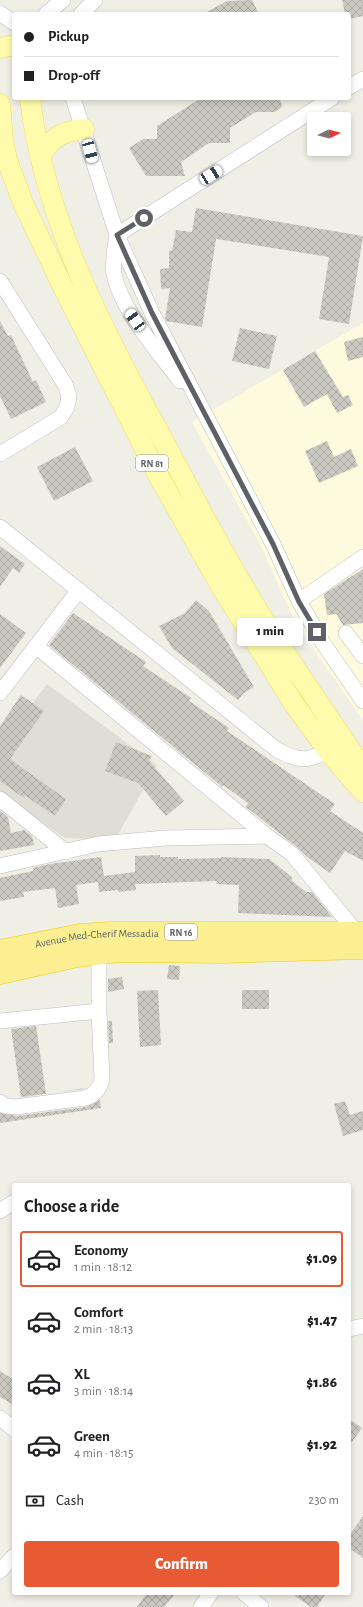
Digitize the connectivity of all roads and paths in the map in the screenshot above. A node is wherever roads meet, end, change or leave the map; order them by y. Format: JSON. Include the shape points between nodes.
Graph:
{"nodes":[{"id":1,"x":63,"y":0,"type":"edge"},
{"id":2,"x":96,"y":0,"type":"edge"},
{"id":3,"x":48,"y":12,"type":"edge"},
{"id":4,"x":82,"y":12,"type":"edge"},
{"id":5,"x":0,"y":13,"type":"edge"},
{"id":6,"x":12,"y":22,"type":"edge"},
{"id":7,"x":363,"y":78,"type":"edge"},
{"id":8,"x":351,"y":86,"type":"edge"},
{"id":9,"x":0,"y":98,"type":"edge"},
{"id":10,"x":12,"y":99,"type":"edge"},
{"id":11,"x":30,"y":100,"type":"edge"},
{"id":12,"x":74,"y":100,"type":"edge"},
{"id":13,"x":329,"y":100,"type":"edge"},
{"id":14,"x":0,"y":104,"type":"edge"},
{"id":15,"x":84,"y":129,"type":"junction"},
{"id":16,"x":40,"y":157,"type":"junction"},
{"id":17,"x":0,"y":158,"type":"edge"},
{"id":18,"x":14,"y":182,"type":"junction"},
{"id":19,"x":117,"y":235,"type":"junction"},
{"id":20,"x":0,"y":281,"type":"edge"},
{"id":21,"x":210,"y":424,"type":"junction"},
{"id":22,"x":2,"y":449,"type":"edge"},
{"id":23,"x":0,"y":527,"type":"edge"},
{"id":24,"x":363,"y":557,"type":"edge"},
{"id":25,"x":79,"y":590,"type":"junction"},
{"id":26,"x":299,"y":602,"type":"junction"},
{"id":27,"x":346,"y":633,"type":"dead end"},
{"id":28,"x":37,"y":647,"type":"junction"},
{"id":29,"x":363,"y":656,"type":"edge"},
{"id":30,"x":0,"y":693,"type":"edge"},
{"id":31,"x":363,"y":701,"type":"edge"},
{"id":32,"x":336,"y":746,"type":"junction"},
{"id":33,"x":363,"y":768,"type":"edge"},
{"id":34,"x":363,"y":792,"type":"edge"},
{"id":35,"x":0,"y":799,"type":"edge"},
{"id":36,"x":267,"y":836,"type":"junction"},
{"id":37,"x":66,"y":852,"type":"junction"},
{"id":38,"x":0,"y":866,"type":"edge"},
{"id":39,"x":361,"y":938,"type":"edge"},
{"id":40,"x":0,"y":951,"type":"edge"},
{"id":41,"x":223,"y":952,"type":"junction"},
{"id":42,"x":99,"y":953,"type":"junction"},
{"id":43,"x":363,"y":962,"type":"edge"},
{"id":44,"x":0,"y":973,"type":"edge"},
{"id":45,"x":98,"y":1011,"type":"junction"},
{"id":46,"x":0,"y":1021,"type":"edge"},
{"id":47,"x":0,"y":1102,"type":"edge"},
{"id":48,"x":12,"y":1203,"type":"edge"},
{"id":49,"x":0,"y":1210,"type":"edge"},
{"id":50,"x":363,"y":1326,"type":"edge"},
{"id":51,"x":351,"y":1329,"type":"edge"},
{"id":52,"x":0,"y":1418,"type":"edge"},
{"id":53,"x":12,"y":1427,"type":"edge"},
{"id":54,"x":12,"y":1558,"type":"edge"},
{"id":55,"x":0,"y":1571,"type":"edge"},
{"id":56,"x":210,"y":1595,"type":"edge"},
{"id":57,"x":246,"y":1595,"type":"edge"},
{"id":58,"x":201,"y":1607,"type":"edge"},
{"id":59,"x":261,"y":1607,"type":"edge"}],
"edges":[{"from":1,"to":3,"type":"street"},
{"from":2,"to":4,"type":"street"},
{"from":5,"to":6,"type":"street"},
{"from":7,"to":8,"type":"street"},
{"from":9,"to":10,"type":"main road"},
{"from":11,"to":16,"type":"main road","number":"RN 81"},
{"from":12,"to":15,"type":"street"},
{"from":13,"to":19,"type":"street"},
{"from":14,"to":18,"type":"main road","number":"RN 81","via":[[3,140]]},
{"from":15,"to":16,"type":"main road","via":[[60,134],[49,143]]},
{"from":15,"to":19,"type":"street","via":[[98,181]]},
{"from":16,"to":32,"type":"main road","number":"RN 81","via":[[67,242],[87,292],[123,366],[215,536]]},
{"from":17,"to":18,"type":"main road","number":"RN 81"},
{"from":18,"to":32,"type":"main road","number":"RN 81","via":[[64,290],[159,477],[234,608],[294,704]]},
{"from":19,"to":21,"type":"street","via":[[152,313]]},
{"from":19,"to":21,"type":"street","via":[[113,262],[119,292],[129,311]]},
{"from":20,"to":22,"type":"street","via":[[66,386],[69,397],[61,417]]},
{"from":21,"to":26,"type":"street","via":[[273,544]]},
{"from":23,"to":25,"type":"street"},
{"from":24,"to":26,"type":"street"},
{"from":25,"to":28,"type":"street"},
{"from":25,"to":32,"type":"street","via":[[287,756],[308,759]]},
{"from":26,"to":31,"type":"street","via":[[323,643]]},
{"from":27,"to":29,"type":"street"},
{"from":28,"to":30,"type":"street"},
{"from":28,"to":36,"type":"street"},
{"from":32,"to":33,"type":"main road","number":"RN 81"},
{"from":32,"to":34,"type":"main road","number":"RN 81"},
{"from":35,"to":37,"type":"street"},
{"from":36,"to":37,"type":"street","via":[[166,838],[98,844]]},
{"from":36,"to":39,"type":"street","via":[[292,854]]},
{"from":37,"to":38,"type":"street"},
{"from":39,"to":40,"type":"highway","name":"Avenue Med-Cherif Messadia","number":"RN 16","via":[[110,933],[80,935]]},
{"from":39,"to":41,"type":"highway","number":"RN 16"},
{"from":41,"to":42,"type":"highway","name":"Avenue Med-Cherif Messadia","number":"RN 16"},
{"from":41,"to":43,"type":"highway","via":[[285,960]]},
{"from":42,"to":44,"type":"highway","name":"Avenue Med-Cherif Messadia","number":"RN 16"},
{"from":42,"to":45,"type":"street"},
{"from":45,"to":46,"type":"street"},
{"from":45,"to":47,"type":"street","via":[[102,1079],[100,1088],[92,1096],[16,1107],[5,1106]]},
{"from":48,"to":49,"type":"street"},
{"from":50,"to":51,"type":"street"},
{"from":52,"to":53,"type":"street"},
{"from":54,"to":55,"type":"street"},
{"from":56,"to":58,"type":"street"},
{"from":57,"to":59,"type":"street"}]}
